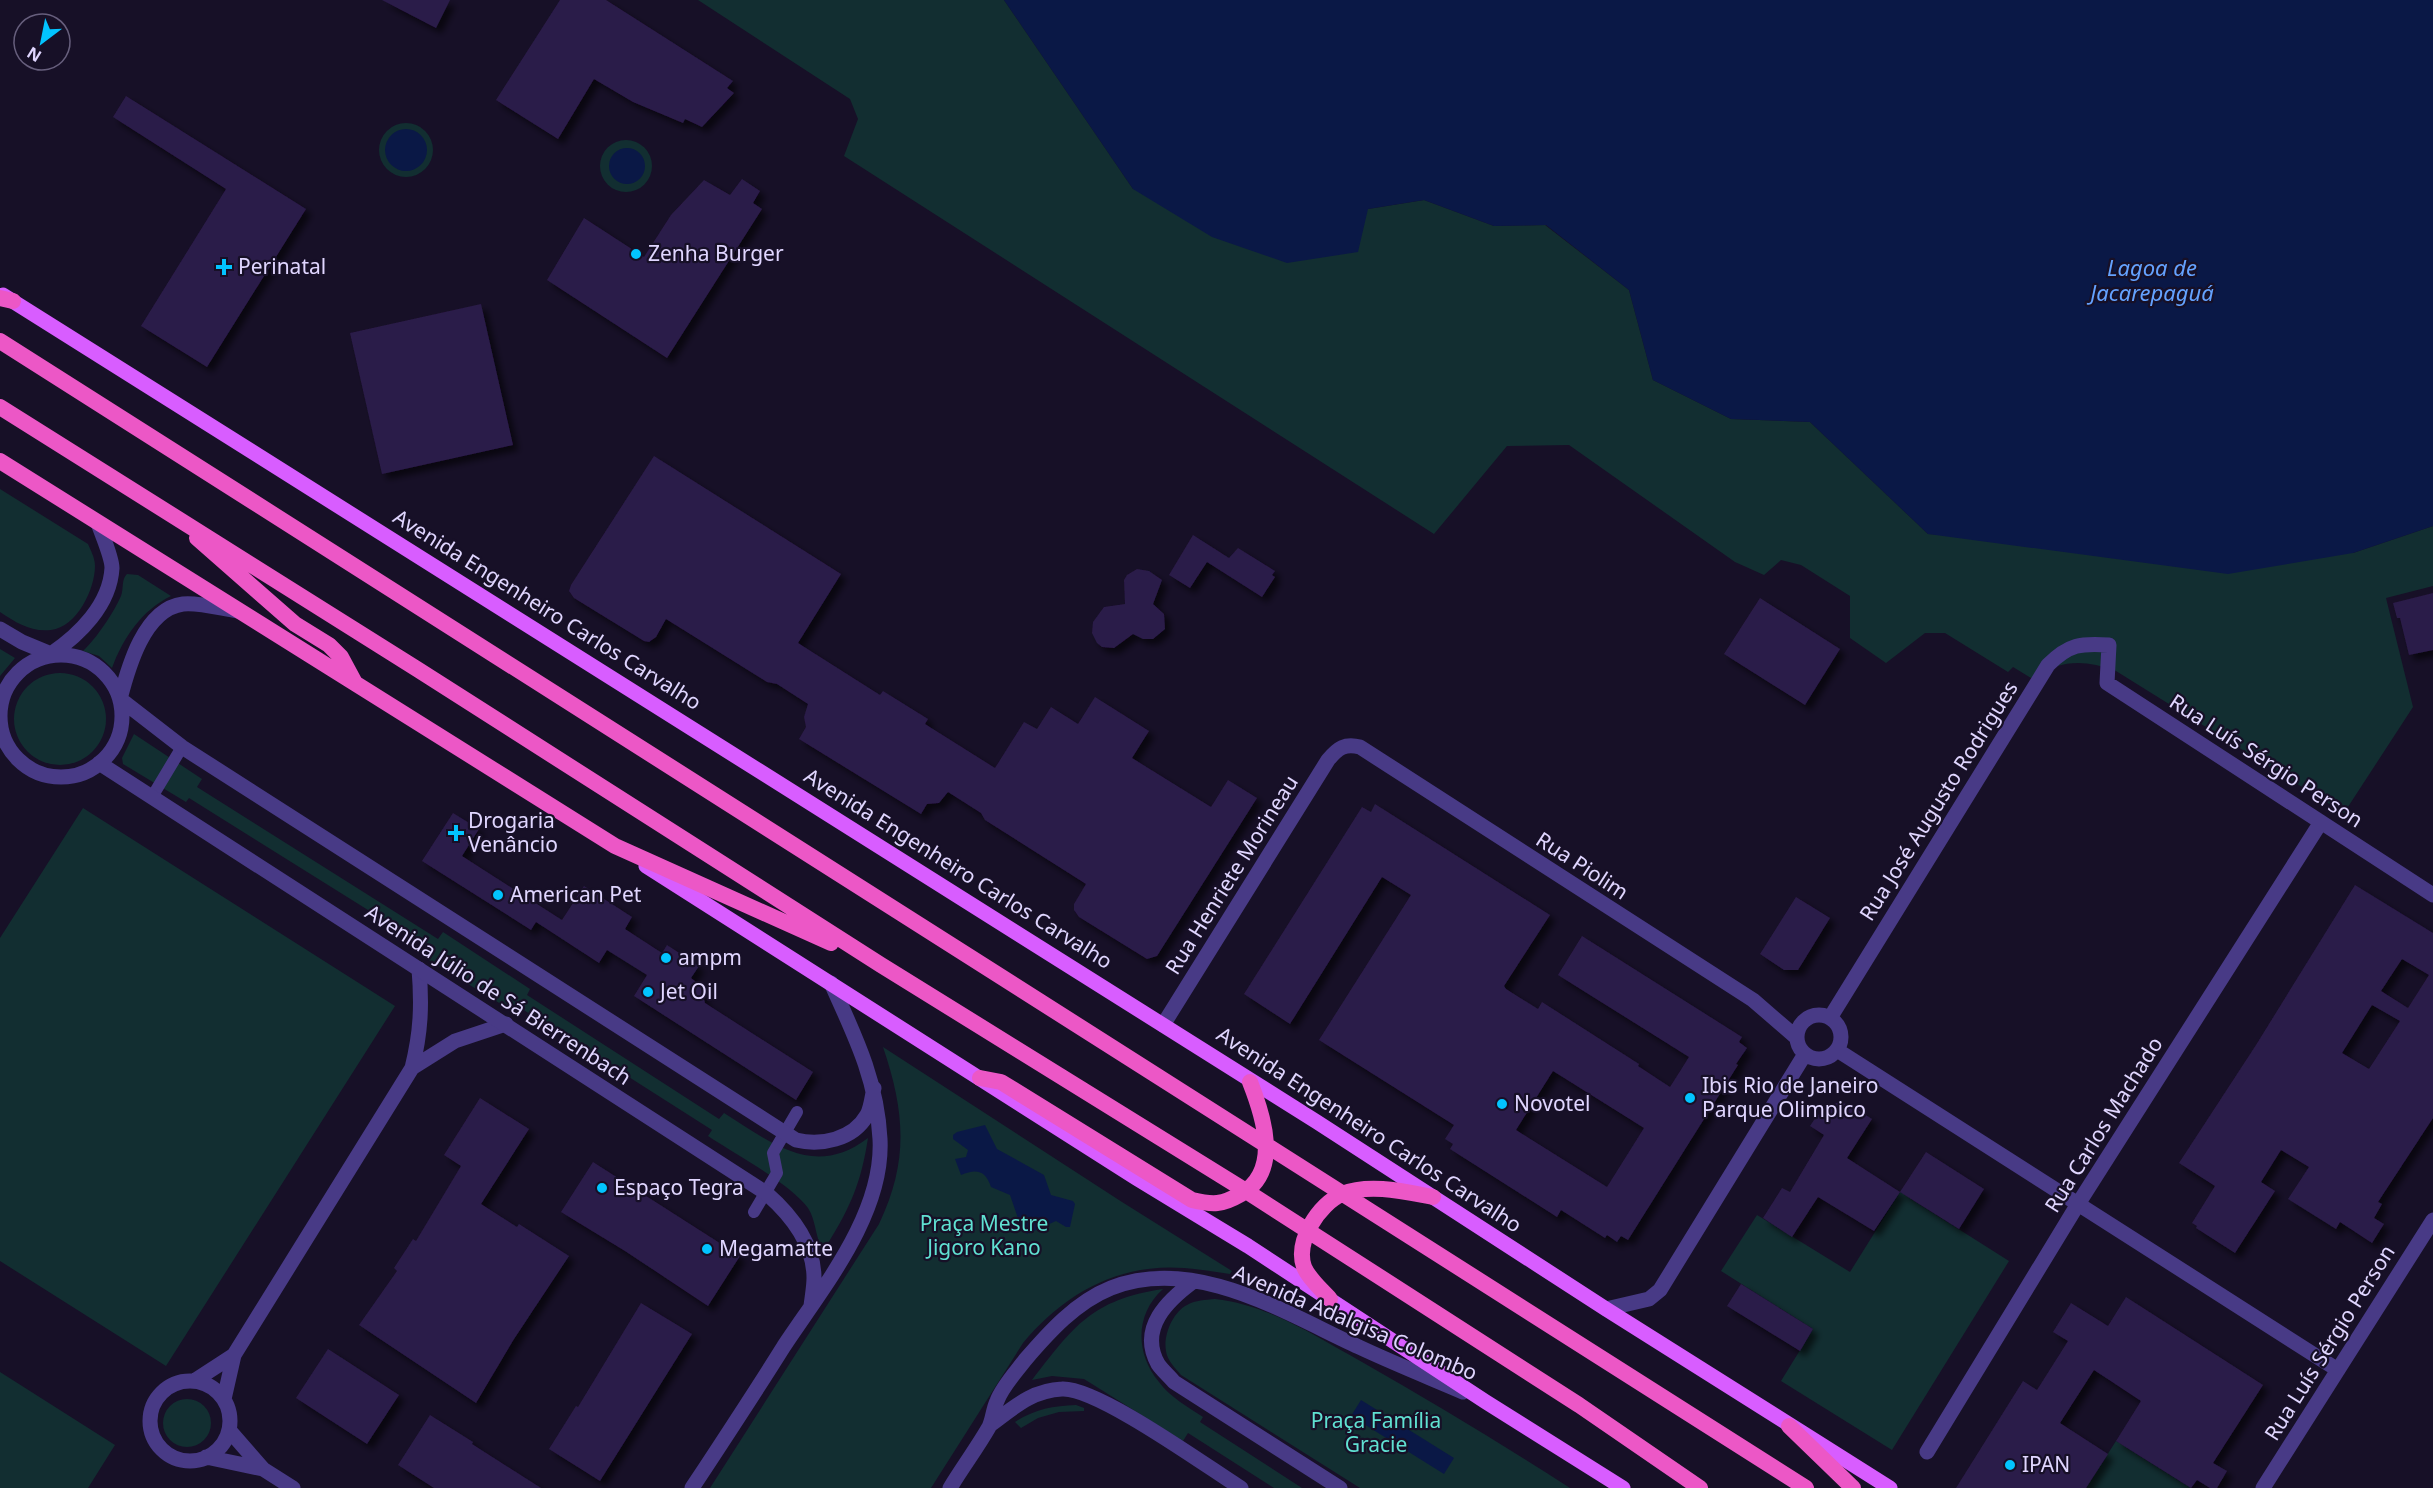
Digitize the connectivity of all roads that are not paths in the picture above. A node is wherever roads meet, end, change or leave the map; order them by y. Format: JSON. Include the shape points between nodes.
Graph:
{"nodes":[{"id":1,"x":4,"y":297,"type":"edge"},
{"id":2,"x":0,"y":340,"type":"edge"},
{"id":3,"x":0,"y":407,"type":"edge"},
{"id":4,"x":0,"y":461,"type":"edge"},
{"id":5,"x":183,"y":521,"type":"junction"},
{"id":6,"x":98,"y":523,"type":"junction"},
{"id":7,"x":238,"y":611,"type":"junction"},
{"id":8,"x":0,"y":629,"type":"edge"},
{"id":9,"x":2109,"y":645,"type":"joint"},
{"id":10,"x":51,"y":654,"type":"junction"},
{"id":11,"x":355,"y":684,"type":"junction"},
{"id":12,"x":120,"y":699,"type":"junction"},
{"id":13,"x":0,"y":729,"type":"edge"},
{"id":14,"x":182,"y":747,"type":"junction"},
{"id":15,"x":1337,"y":749,"type":"joint"},
{"id":16,"x":99,"y":763,"type":"junction"},
{"id":17,"x":152,"y":797,"type":"junction"},
{"id":18,"x":2321,"y":822,"type":"junction"},
{"id":19,"x":615,"y":846,"type":"junction"},
{"id":20,"x":2433,"y":895,"type":"edge"},
{"id":21,"x":881,"y":965,"type":"junction"},
{"id":22,"x":419,"y":969,"type":"junction"},
{"id":23,"x":831,"y":983,"type":"junction"},
{"id":24,"x":1830,"y":1018,"type":"junction"},
{"id":25,"x":506,"y":1024,"type":"junction"},
{"id":26,"x":1163,"y":1025,"type":"junction"},
{"id":27,"x":1797,"y":1038,"type":"junction"},
{"id":28,"x":1837,"y":1050,"type":"junction"},
{"id":29,"x":1805,"y":1054,"type":"junction"},
{"id":30,"x":412,"y":1068,"type":"junction"},
{"id":31,"x":980,"y":1078,"type":"junction"},
{"id":32,"x":1250,"y":1082,"type":"junction"},
{"id":33,"x":874,"y":1088,"type":"junction"},
{"id":34,"x":797,"y":1112,"type":"dead end"},
{"id":35,"x":785,"y":1133,"type":"junction"},
{"id":36,"x":1267,"y":1147,"type":"junction"},
{"id":37,"x":1246,"y":1191,"type":"junction"},
{"id":38,"x":766,"y":1193,"type":"junction"},
{"id":39,"x":1343,"y":1194,"type":"junction"},
{"id":40,"x":1433,"y":1197,"type":"junction"},
{"id":41,"x":2078,"y":1204,"type":"junction"},
{"id":42,"x":754,"y":1212,"type":"dead end"},
{"id":43,"x":2433,"y":1220,"type":"edge"},
{"id":44,"x":1308,"y":1231,"type":"junction"},
{"id":45,"x":1194,"y":1281,"type":"junction"},
{"id":46,"x":1330,"y":1299,"type":"junction"},
{"id":47,"x":810,"y":1306,"type":"junction"},
{"id":48,"x":1606,"y":1309,"type":"junction"},
{"id":49,"x":234,"y":1355,"type":"junction"},
{"id":50,"x":2338,"y":1370,"type":"junction"},
{"id":51,"x":194,"y":1381,"type":"junction"},
{"id":52,"x":224,"y":1399,"type":"junction"},
{"id":53,"x":1486,"y":1402,"type":"junction"},
{"id":54,"x":990,"y":1425,"type":"junction"},
{"id":55,"x":1789,"y":1426,"type":"junction"},
{"id":56,"x":229,"y":1430,"type":"junction"},
{"id":57,"x":1927,"y":1452,"type":"dead end"},
{"id":58,"x":206,"y":1457,"type":"junction"},
{"id":59,"x":263,"y":1469,"type":"junction"},
{"id":60,"x":1687,"y":1482,"type":"edge"},
{"id":61,"x":292,"y":1488,"type":"edge"},
{"id":62,"x":692,"y":1488,"type":"edge"},
{"id":63,"x":950,"y":1488,"type":"edge"},
{"id":64,"x":1241,"y":1488,"type":"edge"},
{"id":65,"x":1340,"y":1488,"type":"edge"},
{"id":66,"x":1623,"y":1488,"type":"edge"},
{"id":67,"x":1700,"y":1488,"type":"edge"},
{"id":68,"x":1806,"y":1488,"type":"edge"},
{"id":69,"x":1853,"y":1488,"type":"edge"},
{"id":70,"x":1890,"y":1488,"type":"edge"},
{"id":71,"x":2262,"y":1488,"type":"edge"}],
"edges":[{"from":1,"to":26,"type":"main road","name":"Avenida Engenheiro Carlos Carvalho"},
{"from":2,"to":36,"type":"highway"},
{"from":3,"to":5,"type":"highway"},
{"from":4,"to":6,"type":"highway"},
{"from":5,"to":11,"type":"highway","via":[[214,555],[275,608],[329,645],[341,657]]},
{"from":5,"to":21,"type":"highway"},
{"from":6,"to":7,"type":"highway"},
{"from":6,"to":10,"type":"street","via":[[112,567],[106,589],[82,630]]},
{"from":7,"to":11,"type":"highway"},
{"from":7,"to":12,"type":"street","via":[[183,604],[166,610],[138,645]]},
{"from":8,"to":10,"type":"street"},
{"from":9,"to":18,"type":"street","name":"Rua Luís Sérgio Person","via":[[2107,683]]},
{"from":9,"to":24,"type":"street","name":"Rua José Augusto Rodrigues","via":[[2080,644],[2048,665]]},
{"from":10,"to":12,"type":"street","via":[[67,653],[97,665],[109,677]]},
{"from":10,"to":13,"type":"street","via":[[9,686],[2,704]]},
{"from":11,"to":19,"type":"highway"},
{"from":12,"to":14,"type":"street","name":"Avenida Júlio de Sá Bierrenbach"},
{"from":12,"to":16,"type":"street","via":[[122,723],[118,738]]},
{"from":13,"to":16,"type":"street","via":[[8,746],[27,767],[42,774],[72,776]]},
{"from":14,"to":17,"type":"street"},
{"from":14,"to":35,"type":"street","name":"Avenida Júlio de Sá Bierrenbach"},
{"from":15,"to":26,"type":"street","name":"Rua Henriete Morineau"},
{"from":15,"to":27,"type":"street","name":"Rua Piolim","via":[[1350,744],[1360,747],[1753,1000]]},
{"from":16,"to":17,"type":"street","name":"Avenida Júlio de Sá Bierrenbach"},
{"from":17,"to":22,"type":"street","name":"Avenida Júlio de Sá Bierrenbach"},
{"from":18,"to":20,"type":"street","name":"Rua Luís Sérgio Person"},
{"from":18,"to":41,"type":"street","name":"Rua Carlos Machado"},
{"from":19,"to":21,"type":"highway"},
{"from":19,"to":23,"type":"main road"},
{"from":21,"to":37,"type":"highway"},
{"from":22,"to":25,"type":"street","name":"Avenida Júlio de Sá Bierrenbach"},
{"from":22,"to":30,"type":"street","via":[[422,1007]]},
{"from":23,"to":31,"type":"main road"},
{"from":23,"to":33,"type":"street"},
{"from":24,"to":27,"type":"street","via":[[1810,1017],[1798,1030]]},
{"from":24,"to":28,"type":"street","via":[[1841,1034]]},
{"from":25,"to":30,"type":"street","via":[[455,1041]]},
{"from":25,"to":38,"type":"street","name":"Avenida Júlio de Sá Bierrenbach"},
{"from":26,"to":32,"type":"main road","name":"Avenida Engenheiro Carlos Carvalho"},
{"from":27,"to":29,"type":"street"},
{"from":28,"to":29,"type":"street","via":[[1822,1059]]},
{"from":28,"to":41,"type":"street"},
{"from":29,"to":48,"type":"street","via":[[1660,1290],[1649,1299]]},
{"from":30,"to":49,"type":"street"},
{"from":31,"to":37,"type":"highway","via":[[1001,1082],[1192,1200],[1224,1202]]},
{"from":31,"to":46,"type":"main road"},
{"from":32,"to":36,"type":"highway","via":[[1259,1104]]},
{"from":32,"to":40,"type":"main road","name":"Avenida Engenheiro Carlos Carvalho"},
{"from":33,"to":35,"type":"street","name":"Avenida Júlio de Sá Bierrenbach","via":[[867,1116],[850,1133],[811,1144]]},
{"from":33,"to":47,"type":"street","via":[[880,1139],[875,1184],[848,1249]]},
{"from":34,"to":35,"type":"street"},
{"from":35,"to":38,"type":"street","via":[[773,1153],[777,1173]]},
{"from":36,"to":37,"type":"highway","via":[[1261,1171]]},
{"from":36,"to":39,"type":"highway"},
{"from":37,"to":44,"type":"highway"},
{"from":38,"to":42,"type":"street"},
{"from":38,"to":47,"type":"street","name":"Avenida Júlio de Sá Bierrenbach","via":[[801,1232],[814,1277]]},
{"from":39,"to":40,"type":"highway","via":[[1378,1190]]},
{"from":39,"to":44,"type":"highway","via":[[1327,1204]]},
{"from":39,"to":68,"type":"highway"},
{"from":40,"to":48,"type":"main road","name":"Avenida Engenheiro Carlos Carvalho"},
{"from":41,"to":50,"type":"street"},
{"from":41,"to":57,"type":"street","name":"Rua Carlos Machado"},
{"from":43,"to":50,"type":"street","name":"Rua Luís Sérgio Person"},
{"from":44,"to":46,"type":"highway","via":[[1302,1256],[1305,1268]]},
{"from":44,"to":60,"type":"highway","via":[[1579,1405]]},
{"from":45,"to":53,"type":"street","name":"Avenida Adalgisa Colombo","via":[[1269,1305]]},
{"from":45,"to":54,"type":"street","name":"Avenida Adalgisa Colombo","via":[[1140,1280],[1111,1288],[1082,1303],[1024,1362],[997,1399]]},
{"from":45,"to":65,"type":"street","via":[[1169,1300],[1155,1324],[1151,1337],[1158,1363],[1174,1382]]},
{"from":46,"to":53,"type":"main road"},
{"from":47,"to":62,"type":"street"},
{"from":48,"to":55,"type":"main road","name":"Avenida Engenheiro Carlos Carvalho"},
{"from":49,"to":51,"type":"street"},
{"from":49,"to":52,"type":"street"},
{"from":50,"to":71,"type":"street","name":"Rua Luís Sérgio Person"},
{"from":51,"to":52,"type":"street","via":[[213,1388]]},
{"from":51,"to":58,"type":"street","via":[[171,1385],[161,1393],[154,1403],[150,1423],[157,1443],[172,1456],[195,1460]]},
{"from":52,"to":56,"type":"street","via":[[230,1417]]},
{"from":53,"to":66,"type":"main road"},
{"from":54,"to":63,"type":"street","name":"Avenida Adalgisa Colombo"},
{"from":54,"to":64,"type":"street","via":[[1029,1396],[1071,1389],[1142,1425]]},
{"from":55,"to":69,"type":"highway"},
{"from":55,"to":70,"type":"main road","name":"Avenida Engenheiro Carlos Carvalho"},
{"from":56,"to":58,"type":"street","via":[[221,1446]]},
{"from":56,"to":59,"type":"street"},
{"from":58,"to":59,"type":"street"},
{"from":59,"to":61,"type":"street"},
{"from":60,"to":67,"type":"highway"}]}
